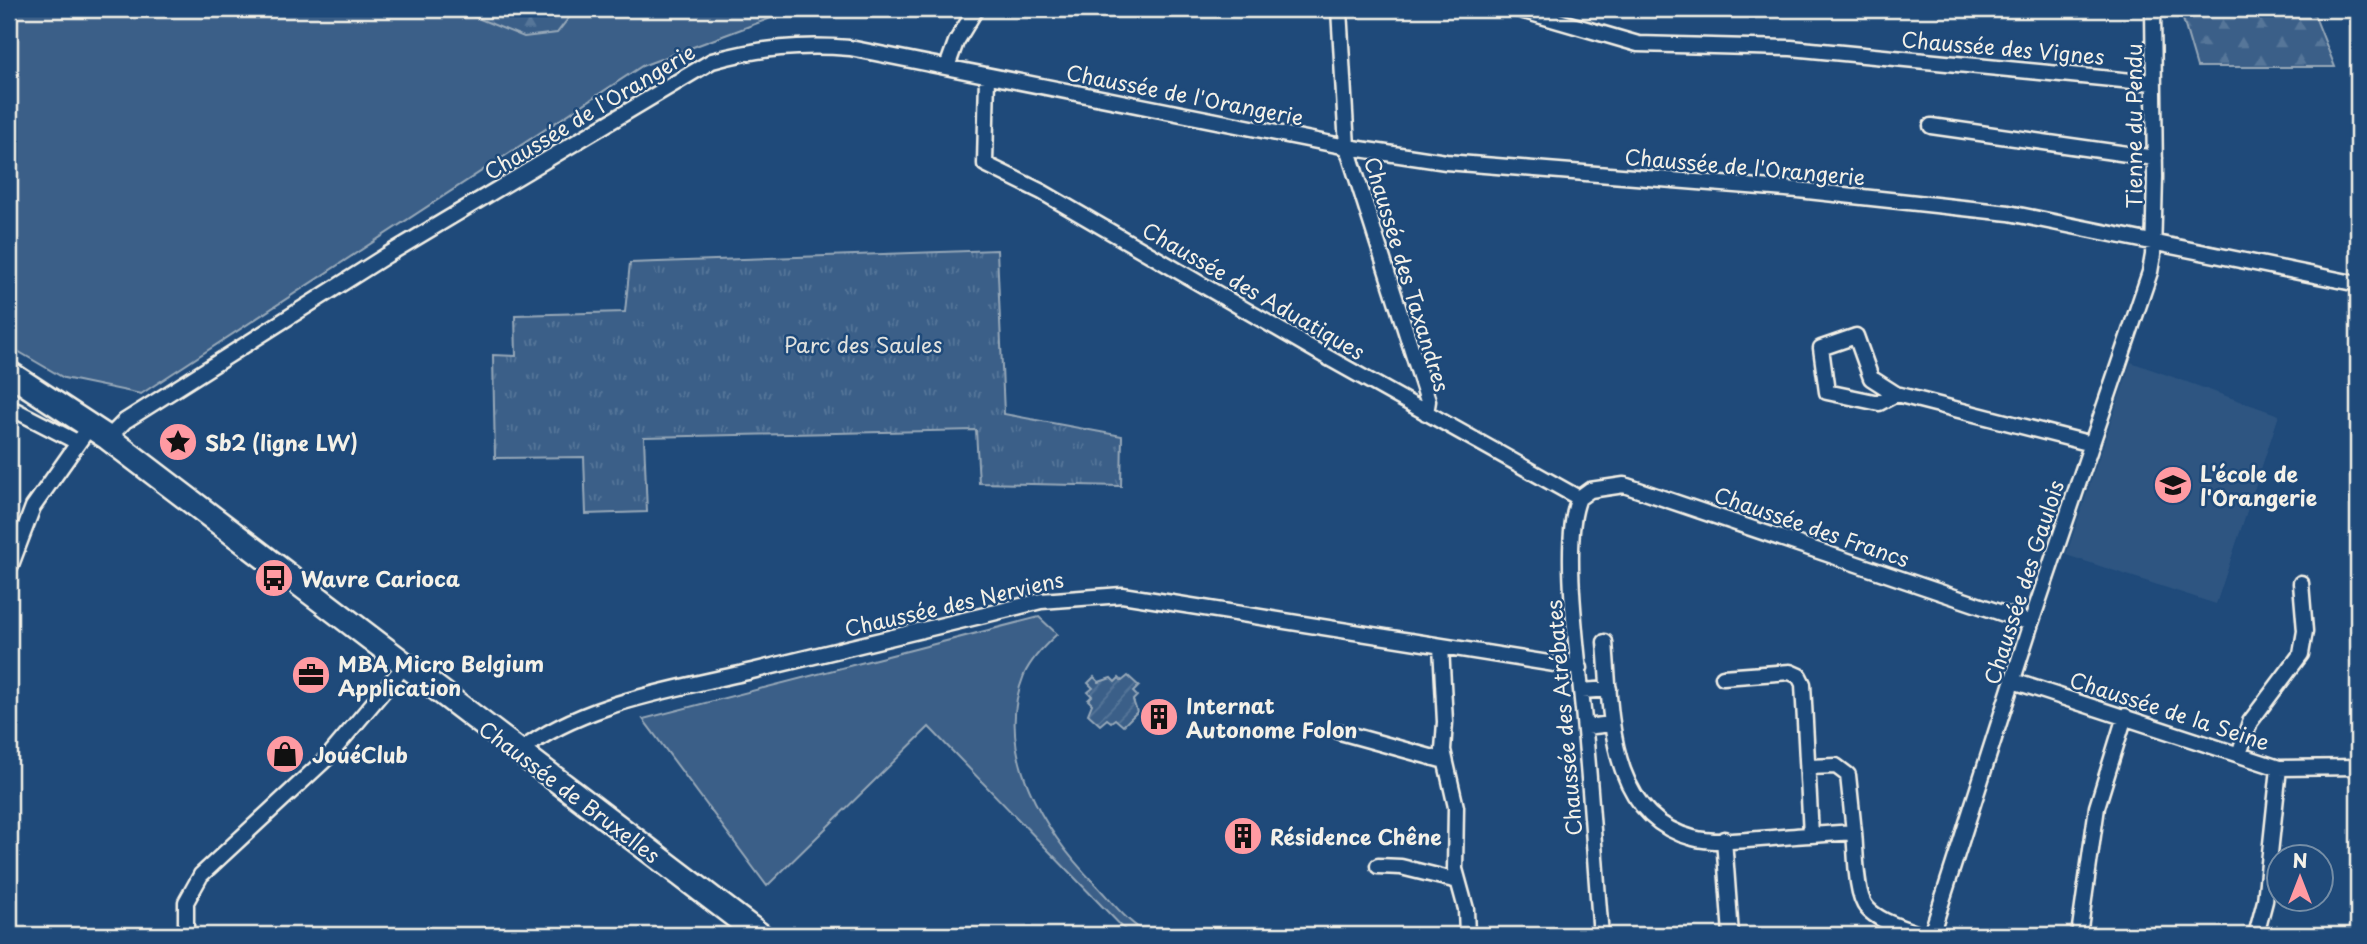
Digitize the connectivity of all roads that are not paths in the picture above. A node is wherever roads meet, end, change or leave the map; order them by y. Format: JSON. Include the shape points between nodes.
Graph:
{"nodes":[{"id":1,"x":976,"y":9,"type":"edge"},
{"id":2,"x":1339,"y":9,"type":"edge"},
{"id":3,"x":1517,"y":9,"type":"edge"},
{"id":4,"x":2153,"y":9,"type":"edge"},
{"id":5,"x":947,"y":67,"type":"junction"},
{"id":6,"x":987,"y":76,"type":"junction"},
{"id":7,"x":2153,"y":83,"type":"junction"},
{"id":8,"x":1931,"y":126,"type":"dead end"},
{"id":9,"x":1347,"y":147,"type":"junction"},
{"id":10,"x":2155,"y":158,"type":"junction"},
{"id":11,"x":2154,"y":243,"type":"junction"},
{"id":12,"x":2358,"y":284,"type":"edge"},
{"id":13,"x":9,"y":373,"type":"edge"},
{"id":14,"x":1896,"y":394,"type":"junction"},
{"id":15,"x":9,"y":407,"type":"edge"},
{"id":16,"x":1426,"y":413,"type":"junction"},
{"id":17,"x":91,"y":436,"type":"junction"},
{"id":18,"x":2092,"y":444,"type":"junction"},
{"id":19,"x":1579,"y":498,"type":"junction"},
{"id":20,"x":11,"y":565,"type":"dead end"},
{"id":21,"x":2301,"y":583,"type":"dead end"},
{"id":22,"x":2031,"y":623,"type":"junction"},
{"id":23,"x":1605,"y":642,"type":"dead end"},
{"id":24,"x":1441,"y":646,"type":"junction"},
{"id":25,"x":405,"y":664,"type":"junction"},
{"id":26,"x":1580,"y":668,"type":"junction"},
{"id":27,"x":1723,"y":677,"type":"dead end"},
{"id":28,"x":2013,"y":681,"type":"junction"},
{"id":29,"x":1609,"y":689,"type":"junction"},
{"id":30,"x":1582,"y":691,"type":"junction"},
{"id":31,"x":2125,"y":716,"type":"junction"},
{"id":32,"x":1612,"y":724,"type":"junction"},
{"id":33,"x":1585,"y":727,"type":"junction"},
{"id":34,"x":1340,"y":733,"type":"dead end"},
{"id":35,"x":519,"y":752,"type":"junction"},
{"id":36,"x":2239,"y":754,"type":"junction"},
{"id":37,"x":1445,"y":761,"type":"junction"},
{"id":38,"x":1808,"y":767,"type":"junction"},
{"id":39,"x":2358,"y":767,"type":"edge"},
{"id":40,"x":2279,"y":768,"type":"junction"},
{"id":41,"x":1854,"y":832,"type":"junction"},
{"id":42,"x":1811,"y":835,"type":"junction"},
{"id":43,"x":1724,"y":839,"type":"junction"},
{"id":44,"x":1378,"y":866,"type":"dead end"},
{"id":45,"x":1458,"y":881,"type":"junction"},
{"id":46,"x":186,"y":935,"type":"edge"},
{"id":47,"x":760,"y":935,"type":"edge"},
{"id":48,"x":1468,"y":935,"type":"edge"},
{"id":49,"x":1601,"y":935,"type":"edge"},
{"id":50,"x":1731,"y":935,"type":"edge"},
{"id":51,"x":1921,"y":935,"type":"edge"},
{"id":52,"x":1931,"y":935,"type":"edge"},
{"id":53,"x":2079,"y":935,"type":"edge"},
{"id":54,"x":2256,"y":935,"type":"edge"}],
"edges":[{"from":1,"to":5,"type":"street"},
{"from":2,"to":9,"type":"street","name":"Chaussée des Taxandres"},
{"from":3,"to":7,"type":"street","name":"Chaussée des Vignes","via":[[1638,44],[1791,48]]},
{"from":4,"to":7,"type":"street","name":"Tienne du Pendu"},
{"from":5,"to":6,"type":"street","name":"Chaussée de l'Orangerie"},
{"from":5,"to":17,"type":"street","name":"Chaussée de l'Orangerie","via":[[814,45],[754,50],[712,61],[315,299],[125,421]]},
{"from":6,"to":9,"type":"street","name":"Chaussée de l'Orangerie"},
{"from":6,"to":16,"type":"street","name":"Chaussée des Aduatiques","via":[[985,164],[1042,192]]},
{"from":7,"to":10,"type":"street","name":"Tienne du Pendu"},
{"from":8,"to":10,"type":"street"},
{"from":9,"to":11,"type":"street","name":"Chaussée de l'Orangerie","via":[[1446,162],[1972,208],[2033,216]]},
{"from":9,"to":16,"type":"street","name":"Chaussée des Taxandres","via":[[1428,401]]},
{"from":10,"to":11,"type":"street","name":"Tienne du Pendu"},
{"from":11,"to":12,"type":"street","name":"Chaussée de l'Orangerie"},
{"from":11,"to":18,"type":"street","name":"Chaussée des Gaulois","via":[[2150,272]]},
{"from":13,"to":17,"type":"main road","name":"Chaussée de Bruxelles"},
{"from":14,"to":14,"type":"street","via":[[1879,403],[1827,391],[1821,348],[1856,336],[1871,378]]},
{"from":14,"to":18,"type":"street"},
{"from":15,"to":17,"type":"street"},
{"from":16,"to":19,"type":"street","name":"Chaussée des Aduatiques"},
{"from":17,"to":20,"type":"street","name":"Chaussée de l'Orangerie","via":[[33,508]]},
{"from":17,"to":25,"type":"main road","name":"Chaussée de Bruxelles"},
{"from":18,"to":22,"type":"street","name":"Chaussée des Gaulois"},
{"from":19,"to":22,"type":"street","name":"Chaussée des Francs","via":[[1590,490],[1624,485]]},
{"from":19,"to":26,"type":"street","name":"Chaussée des Atrébates","via":[[1571,528]]},
{"from":21,"to":36,"type":"street","via":[[2305,631],[2301,654],[2250,722]]},
{"from":22,"to":28,"type":"street","name":"Chaussée des Gaulois"},
{"from":23,"to":29,"type":"street"},
{"from":24,"to":26,"type":"street","name":"Chaussée des Nerviens"},
{"from":24,"to":35,"type":"street","name":"Chaussée des Nerviens","via":[[1122,595],[1080,596],[1041,601],[660,693],[578,717],[547,730]]},
{"from":24,"to":37,"type":"street"},
{"from":25,"to":35,"type":"main road","name":"Chaussée de Bruxelles"},
{"from":25,"to":46,"type":"street","via":[[327,758],[201,875],[186,902]]},
{"from":26,"to":30,"type":"street","name":"Chaussée des Atrébates"},
{"from":27,"to":38,"type":"street","via":[[1790,672],[1799,676]]},
{"from":28,"to":31,"type":"street","name":"Chaussée de la Seine"},
{"from":28,"to":52,"type":"street","name":"Chaussée des Gaulois"},
{"from":29,"to":30,"type":"street"},
{"from":29,"to":32,"type":"street"},
{"from":30,"to":33,"type":"street","name":"Chaussée des Atrébates"},
{"from":31,"to":36,"type":"street","name":"Chaussée de la Seine"},
{"from":31,"to":53,"type":"street","via":[[2097,807]]},
{"from":32,"to":33,"type":"street"},
{"from":32,"to":43,"type":"street","via":[[1627,782],[1657,820],[1695,839]]},
{"from":33,"to":49,"type":"street","name":"Chaussée des Atrébates"},
{"from":34,"to":37,"type":"street"},
{"from":35,"to":47,"type":"main road","name":"Chaussée de Bruxelles"},
{"from":36,"to":40,"type":"street","name":"Chaussée de la Seine"},
{"from":37,"to":45,"type":"street","via":[[1455,807]]},
{"from":38,"to":41,"type":"street","via":[[1836,766],[1848,775]]},
{"from":38,"to":42,"type":"street"},
{"from":39,"to":40,"type":"street","name":"Chaussée de la Seine"},
{"from":40,"to":54,"type":"street","via":[[2265,901]]},
{"from":41,"to":42,"type":"street"},
{"from":41,"to":51,"type":"street","via":[[1865,907]]},
{"from":42,"to":43,"type":"street"},
{"from":43,"to":50,"type":"street"},
{"from":44,"to":45,"type":"street"},
{"from":45,"to":48,"type":"street"}]}
